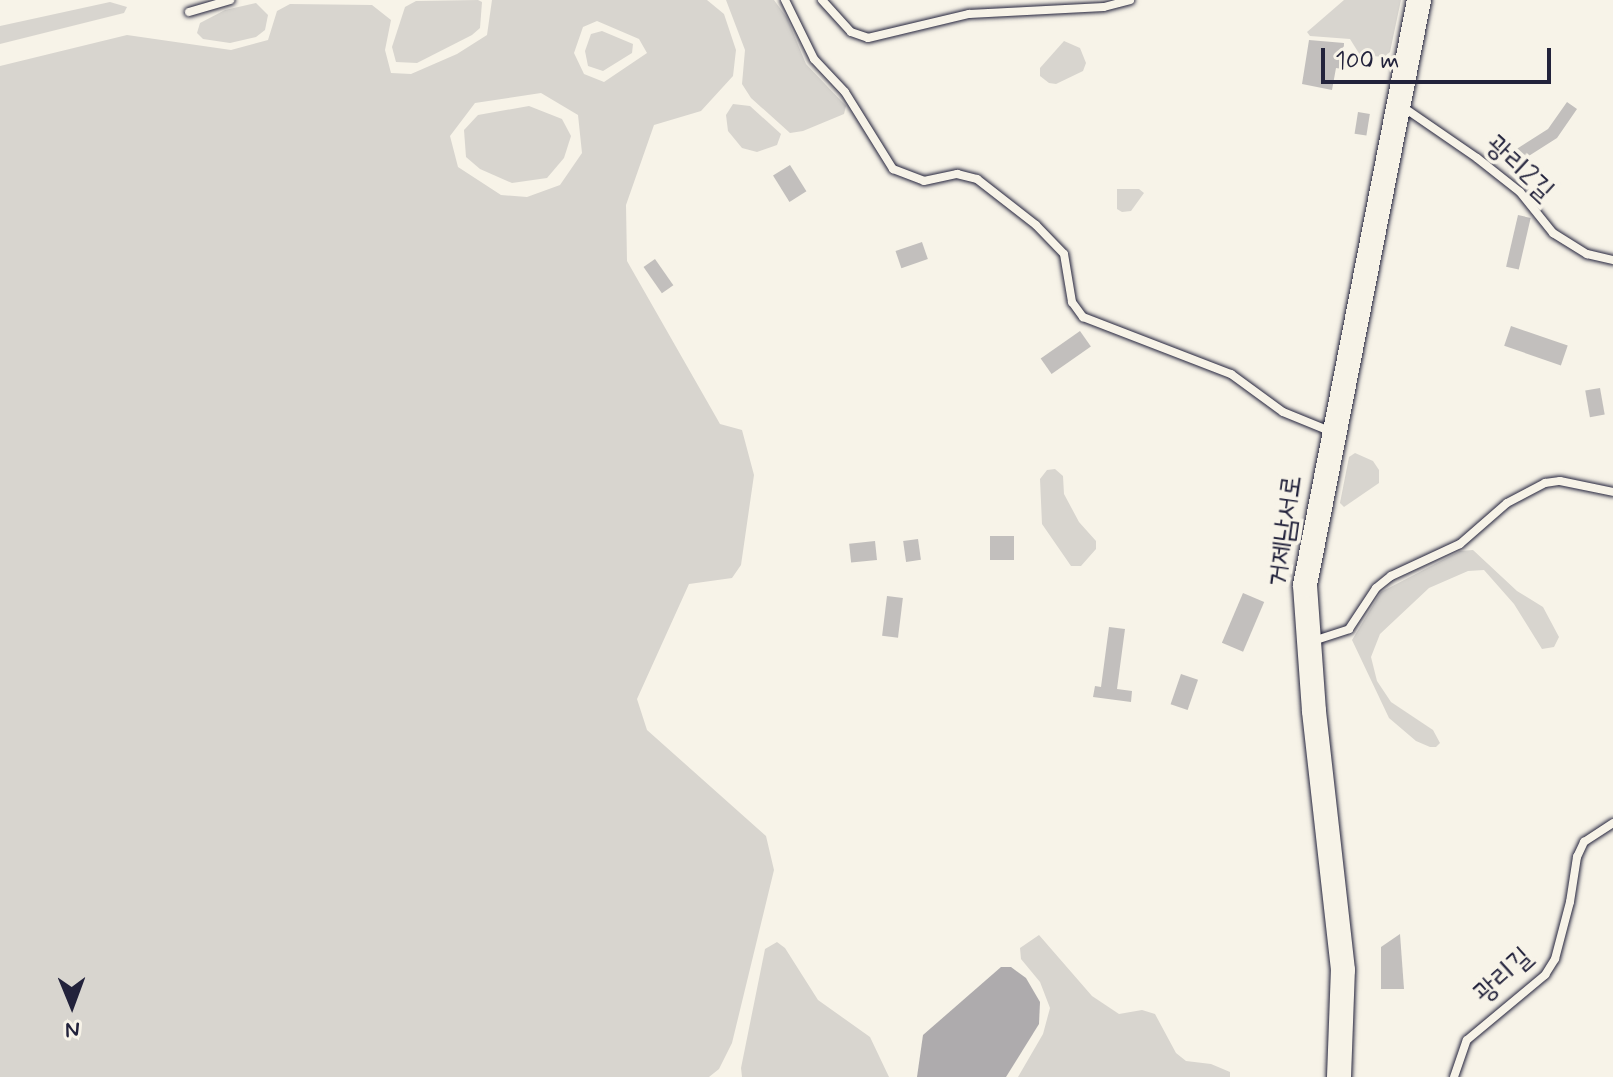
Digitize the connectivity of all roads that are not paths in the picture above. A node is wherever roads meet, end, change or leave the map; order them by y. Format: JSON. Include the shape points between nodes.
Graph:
{"nodes":[{"id":1,"x":230,"y":0,"type":"edge"},
{"id":2,"x":785,"y":0,"type":"edge"},
{"id":3,"x":822,"y":0,"type":"edge"},
{"id":4,"x":1130,"y":0,"type":"edge"},
{"id":5,"x":1419,"y":0,"type":"edge"},
{"id":6,"x":189,"y":12,"type":"dead end"},
{"id":7,"x":1398,"y":103,"type":"junction"},
{"id":8,"x":1613,"y":260,"type":"edge"},
{"id":9,"x":1333,"y":432,"type":"junction"},
{"id":10,"x":1613,"y":492,"type":"edge"},
{"id":11,"x":1308,"y":643,"type":"junction"},
{"id":12,"x":1613,"y":823,"type":"edge"},
{"id":13,"x":1339,"y":1077,"type":"edge"},
{"id":14,"x":1454,"y":1077,"type":"edge"}],
"edges":[{"from":1,"to":6,"type":"lane"},
{"from":2,"to":9,"type":"lane","via":[[814,59],[845,92],[893,169],[924,181],[957,174],[977,179],[1064,254],[1072,302],[1083,317],[1231,374],[1283,412]]},
{"from":3,"to":4,"type":"lane","via":[[851,32],[868,38],[969,14],[1104,7]]},
{"from":5,"to":7,"type":"main road","name":"거제남서로"},
{"from":7,"to":8,"type":"lane","name":"광리2길","via":[[1520,192],[1553,233],[1587,254]]},
{"from":7,"to":9,"type":"main road","name":"거제남서로"},
{"from":9,"to":11,"type":"main road","name":"거제남서로","via":[[1305,585]]},
{"from":10,"to":11,"type":"lane","via":[[1545,483],[1507,503],[1460,544],[1391,576],[1376,588],[1349,629]]},
{"from":11,"to":13,"type":"main road","name":"거제남서로","via":[[1343,970]]},
{"from":12,"to":14,"type":"lane","name":"광리길","via":[[1584,842],[1577,857],[1555,959],[1545,975],[1467,1040]]}]}
